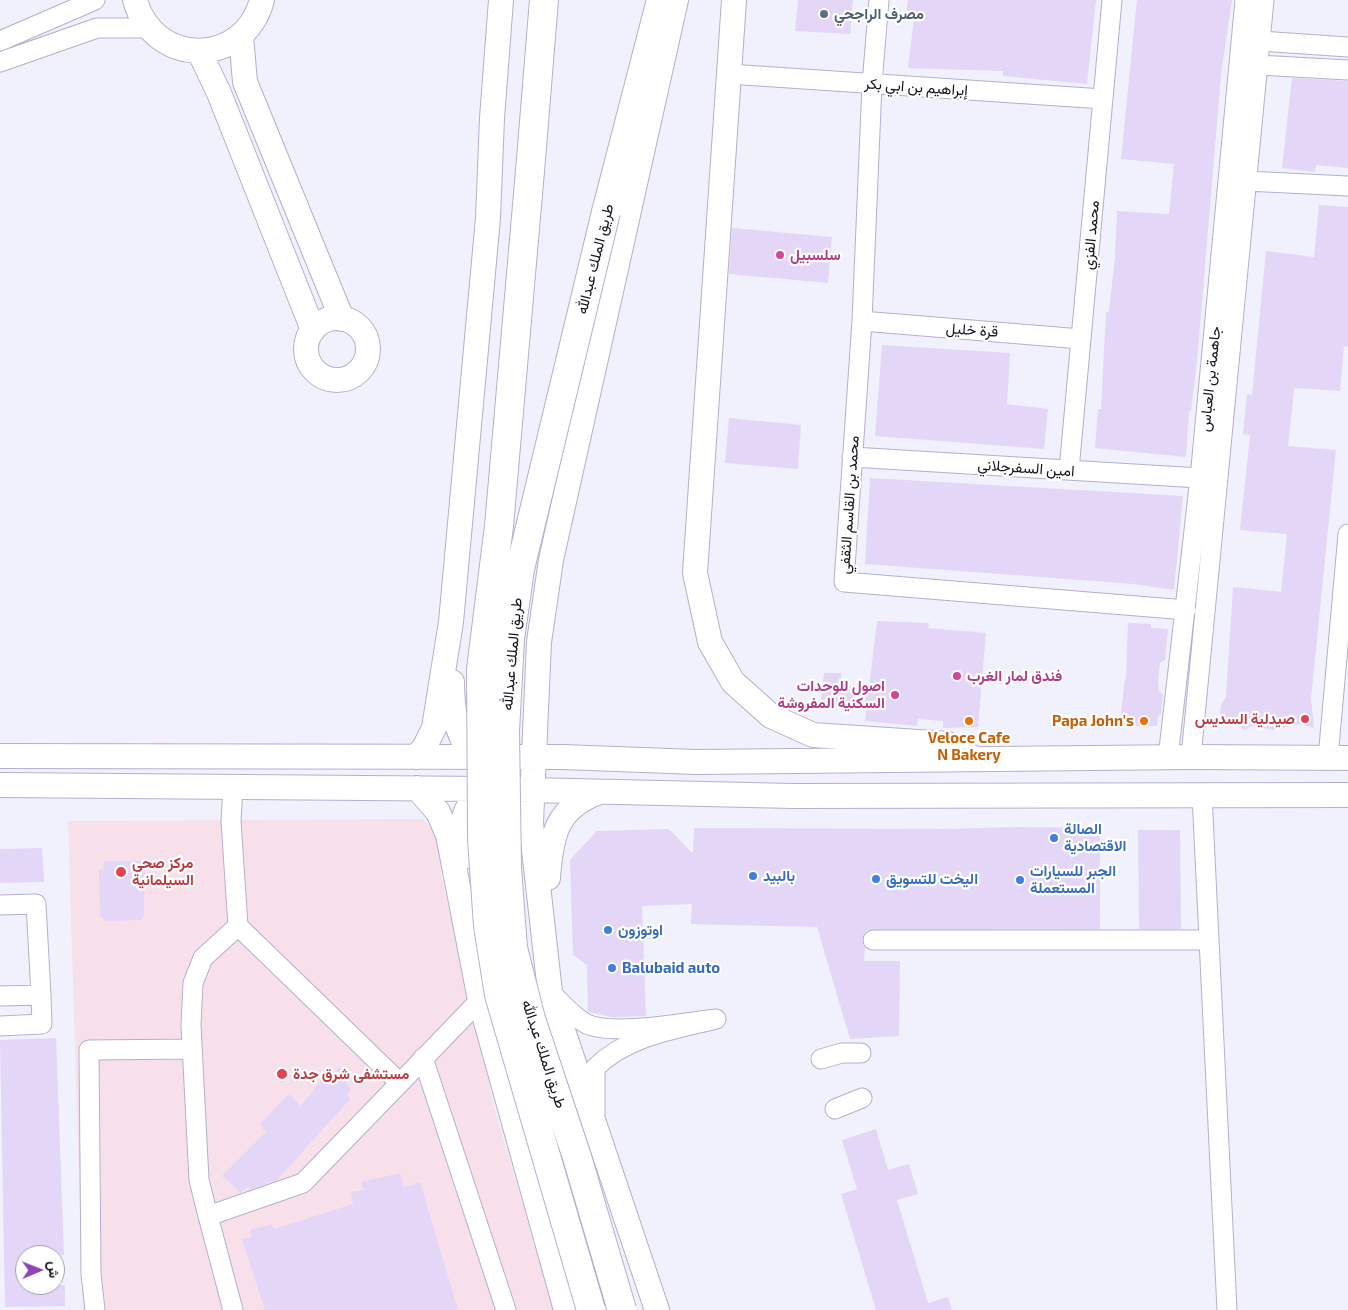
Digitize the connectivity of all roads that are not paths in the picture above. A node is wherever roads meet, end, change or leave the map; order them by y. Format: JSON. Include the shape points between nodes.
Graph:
{"nodes":[{"id":1,"x":95,"y":0,"type":"edge"},
{"id":2,"x":135,"y":0,"type":"edge"},
{"id":3,"x":262,"y":0,"type":"edge"},
{"id":4,"x":501,"y":0,"type":"edge"},
{"id":5,"x":544,"y":0,"type":"edge"},
{"id":6,"x":662,"y":0,"type":"edge"},
{"id":7,"x":676,"y":0,"type":"edge"},
{"id":8,"x":734,"y":0,"type":"edge"},
{"id":9,"x":879,"y":0,"type":"edge"},
{"id":10,"x":1112,"y":0,"type":"edge"},
{"id":11,"x":1244,"y":0,"type":"edge"},
{"id":12,"x":1264,"y":0,"type":"edge"},
{"id":13,"x":149,"y":28,"type":"junction"},
{"id":14,"x":241,"y":36,"type":"junction"},
{"id":15,"x":0,"y":41,"type":"edge"},
{"id":16,"x":1260,"y":41,"type":"junction"},
{"id":17,"x":1348,"y":47,"type":"edge"},
{"id":18,"x":199,"y":51,"type":"junction"},
{"id":19,"x":0,"y":62,"type":"edge"},
{"id":20,"x":1258,"y":65,"type":"junction"},
{"id":21,"x":1348,"y":70,"type":"edge"},
{"id":22,"x":729,"y":74,"type":"junction"},
{"id":23,"x":872,"y":84,"type":"junction"},
{"id":24,"x":1103,"y":99,"type":"junction"},
{"id":25,"x":1246,"y":181,"type":"junction"},
{"id":26,"x":1348,"y":186,"type":"edge"},
{"id":27,"x":342,"y":319,"type":"junction"},
{"id":28,"x":862,"y":322,"type":"junction"},
{"id":29,"x":313,"y":330,"type":"junction"},
{"id":30,"x":1081,"y":339,"type":"junction"},
{"id":31,"x":852,"y":457,"type":"junction"},
{"id":32,"x":1069,"y":470,"type":"junction"},
{"id":33,"x":1200,"y":478,"type":"junction"},
{"id":34,"x":1348,"y":534,"type":"edge"},
{"id":35,"x":1186,"y":610,"type":"junction"},
{"id":36,"x":1344,"y":616,"type":"edge"},
{"id":37,"x":451,"y":622,"type":"junction"},
{"id":38,"x":539,"y":642,"type":"junction"},
{"id":39,"x":0,"y":756,"type":"edge"},
{"id":40,"x":416,"y":757,"type":"junction"},
{"id":41,"x":474,"y":757,"type":"junction"},
{"id":42,"x":1180,"y":758,"type":"junction"},
{"id":43,"x":1338,"y":758,"type":"edge"},
{"id":44,"x":976,"y":760,"type":"junction"},
{"id":45,"x":532,"y":772,"type":"junction"},
{"id":46,"x":496,"y":784,"type":"junction"},
{"id":47,"x":0,"y":785,"type":"edge"},
{"id":48,"x":233,"y":787,"type":"junction"},
{"id":49,"x":417,"y":788,"type":"junction"},
{"id":50,"x":600,"y":792,"type":"junction"},
{"id":51,"x":1202,"y":795,"type":"junction"},
{"id":52,"x":1348,"y":795,"type":"edge"},
{"id":53,"x":0,"y":905,"type":"edge"},
{"id":54,"x":465,"y":923,"type":"junction"},
{"id":55,"x":238,"y":926,"type":"junction"},
{"id":56,"x":873,"y":940,"type":"dead end"},
{"id":57,"x":1209,"y":940,"type":"junction"},
{"id":58,"x":544,"y":942,"type":"junction"},
{"id":59,"x":550,"y":992,"type":"junction"},
{"id":60,"x":41,"y":995,"type":"junction"},
{"id":61,"x":0,"y":996,"type":"edge"},
{"id":62,"x":480,"y":1000,"type":"junction"},
{"id":63,"x":0,"y":1026,"type":"edge"},
{"id":64,"x":192,"y":1048,"type":"junction"},
{"id":65,"x":861,"y":1053,"type":"dead end"},
{"id":66,"x":423,"y":1058,"type":"junction"},
{"id":67,"x":821,"y":1059,"type":"dead end"},
{"id":68,"x":400,"y":1083,"type":"junction"},
{"id":69,"x":862,"y":1098,"type":"dead end"},
{"id":70,"x":835,"y":1110,"type":"dead end"},
{"id":71,"x":596,"y":1125,"type":"junction"},
{"id":72,"x":208,"y":1216,"type":"junction"},
{"id":73,"x":621,"y":1306,"type":"edge"},
{"id":74,"x":95,"y":1310,"type":"edge"},
{"id":75,"x":233,"y":1310,"type":"edge"},
{"id":76,"x":506,"y":1310,"type":"edge"},
{"id":77,"x":566,"y":1310,"type":"edge"},
{"id":78,"x":591,"y":1310,"type":"edge"},
{"id":79,"x":657,"y":1310,"type":"edge"},
{"id":80,"x":1227,"y":1310,"type":"edge"}],
"edges":[{"from":1,"to":15,"type":"street"},
{"from":2,"to":13,"type":"main road"},
{"from":3,"to":14,"type":"main road","via":[[255,18]]},
{"from":4,"to":37,"type":"main road","via":[[488,218]]},
{"from":5,"to":78,"type":"highway","bridge":true,"via":[[499,526],[480,669],[483,849],[488,926],[499,995]]},
{"from":6,"to":73,"type":"highway","name":"طريق الملك عبدالله","bridge":true,"via":[[606,212],[520,569],[510,640],[505,731],[507,868],[513,948],[531,1019],[578,1157]]},
{"from":7,"to":38,"type":"main road","via":[[553,551]]},
{"from":8,"to":22,"type":"main road"},
{"from":9,"to":23,"type":"street","name":"محمد بن القاسم الثقفي"},
{"from":10,"to":24,"type":"street","name":"محمد الفزي"},
{"from":11,"to":33,"type":"street","name":"جاهمة بن العباس"},
{"from":12,"to":16,"type":"street","name":"جاهمة بن العباس"},
{"from":13,"to":18,"type":"main road","via":[[166,43]]},
{"from":13,"to":19,"type":"street","via":[[98,28]]},
{"from":14,"to":18,"type":"main road","via":[[221,47]]},
{"from":14,"to":27,"type":"main road","via":[[246,82]]},
{"from":16,"to":17,"type":"street"},
{"from":16,"to":20,"type":"street","name":"جاهمة بن العباس"},
{"from":18,"to":29,"type":"main road","via":[[219,93]]},
{"from":20,"to":21,"type":"street"},
{"from":20,"to":25,"type":"street","name":"جاهمة بن العباس"},
{"from":22,"to":23,"type":"street","name":"إبراهيم بن ابي بكر"},
{"from":22,"to":44,"type":"main road","via":[[695,573],[710,642],[733,682],[771,716],[813,735],[948,744]]},
{"from":23,"to":24,"type":"street","name":"إبراهيم بن ابي بكر"},
{"from":23,"to":28,"type":"street","name":"محمد بن القاسم الثقفي"},
{"from":24,"to":30,"type":"street","name":"محمد الفزي"},
{"from":25,"to":26,"type":"street"},
{"from":25,"to":42,"type":"street","name":"جاهمة بن العباس"},
{"from":27,"to":29,"type":"main road","via":[[326,321]]},
{"from":27,"to":29,"type":"main road","via":[[362,330],[368,345],[361,368],[349,378],[325,377],[313,368],[307,345]]},
{"from":28,"to":30,"type":"street","name":"قرة خليل"},
{"from":28,"to":31,"type":"street","name":"محمد بن القاسم الثقفي"},
{"from":30,"to":32,"type":"street","name":"محمد الفزي"},
{"from":31,"to":32,"type":"street","name":"امين السفرجلاني"},
{"from":31,"to":35,"type":"street","name":"محمد بن القاسم الثقفي","via":[[844,582]]},
{"from":32,"to":33,"type":"street","name":"امين السفرجلاني"},
{"from":33,"to":35,"type":"street","name":"جاهمة بن العباس"},
{"from":34,"to":36,"type":"street"},
{"from":35,"to":42,"type":"street","name":"جاهمة بن العباس"},
{"from":36,"to":43,"type":"street"},
{"from":37,"to":38,"type":"main road","via":[[466,689],[476,701],[490,706],[512,702],[522,692]]},
{"from":37,"to":40,"type":"main road","via":[[434,728]]},
{"from":37,"to":41,"type":"main road","via":[[454,715],[461,737]]},
{"from":38,"to":45,"type":"main road"},
{"from":39,"to":40,"type":"main road"},
{"from":40,"to":41,"type":"main road"},
{"from":41,"to":45,"type":"main road"},
{"from":41,"to":46,"type":"main road","via":[[489,770]]},
{"from":42,"to":43,"type":"main road"},
{"from":42,"to":44,"type":"main road"},
{"from":44,"to":45,"type":"main road","via":[[696,762],[563,757]]},
{"from":45,"to":46,"type":"main road"},
{"from":45,"to":50,"type":"main road"},
{"from":45,"to":58,"type":"main road","via":[[531,824]]},
{"from":46,"to":49,"type":"main road"},
{"from":46,"to":54,"type":"main road","via":[[473,799],[464,815]]},
{"from":47,"to":48,"type":"main road"},
{"from":48,"to":49,"type":"main road"},
{"from":48,"to":55,"type":"street","via":[[231,822]]},
{"from":49,"to":54,"type":"main road","via":[[438,812],[448,835]]},
{"from":50,"to":51,"type":"main road","via":[[793,796]]},
{"from":50,"to":58,"type":"main road","via":[[572,806],[555,830],[550,846]]},
{"from":51,"to":52,"type":"main road"},
{"from":51,"to":57,"type":"street"},
{"from":53,"to":60,"type":"street","via":[[36,904]]},
{"from":54,"to":58,"type":"main road","via":[[475,867],[488,854],[507,853],[519,859],[527,870],[531,916]]},
{"from":54,"to":62,"type":"main road"},
{"from":55,"to":64,"type":"street","via":[[203,958],[193,984]]},
{"from":55,"to":68,"type":"street"},
{"from":56,"to":57,"type":"street"},
{"from":57,"to":80,"type":"street"},
{"from":58,"to":59,"type":"main road"},
{"from":59,"to":71,"type":"main road"},
{"from":59,"to":71,"type":"street","via":[[584,1023],[597,1028],[632,1029],[716,1019],[636,1040],[605,1058],[595,1068]]},
{"from":60,"to":61,"type":"street"},
{"from":60,"to":63,"type":"street","via":[[42,1024]]},
{"from":62,"to":66,"type":"street"},
{"from":62,"to":77,"type":"main road"},
{"from":64,"to":72,"type":"street","via":[[199,1180]]},
{"from":64,"to":74,"type":"street","via":[[89,1050],[91,1274]]},
{"from":65,"to":67,"type":"street","via":[[842,1053]]},
{"from":66,"to":68,"type":"street"},
{"from":66,"to":76,"type":"street"},
{"from":68,"to":72,"type":"street","via":[[303,1183]]},
{"from":69,"to":70,"type":"street"},
{"from":71,"to":79,"type":"main road"},
{"from":72,"to":75,"type":"street"}]}
